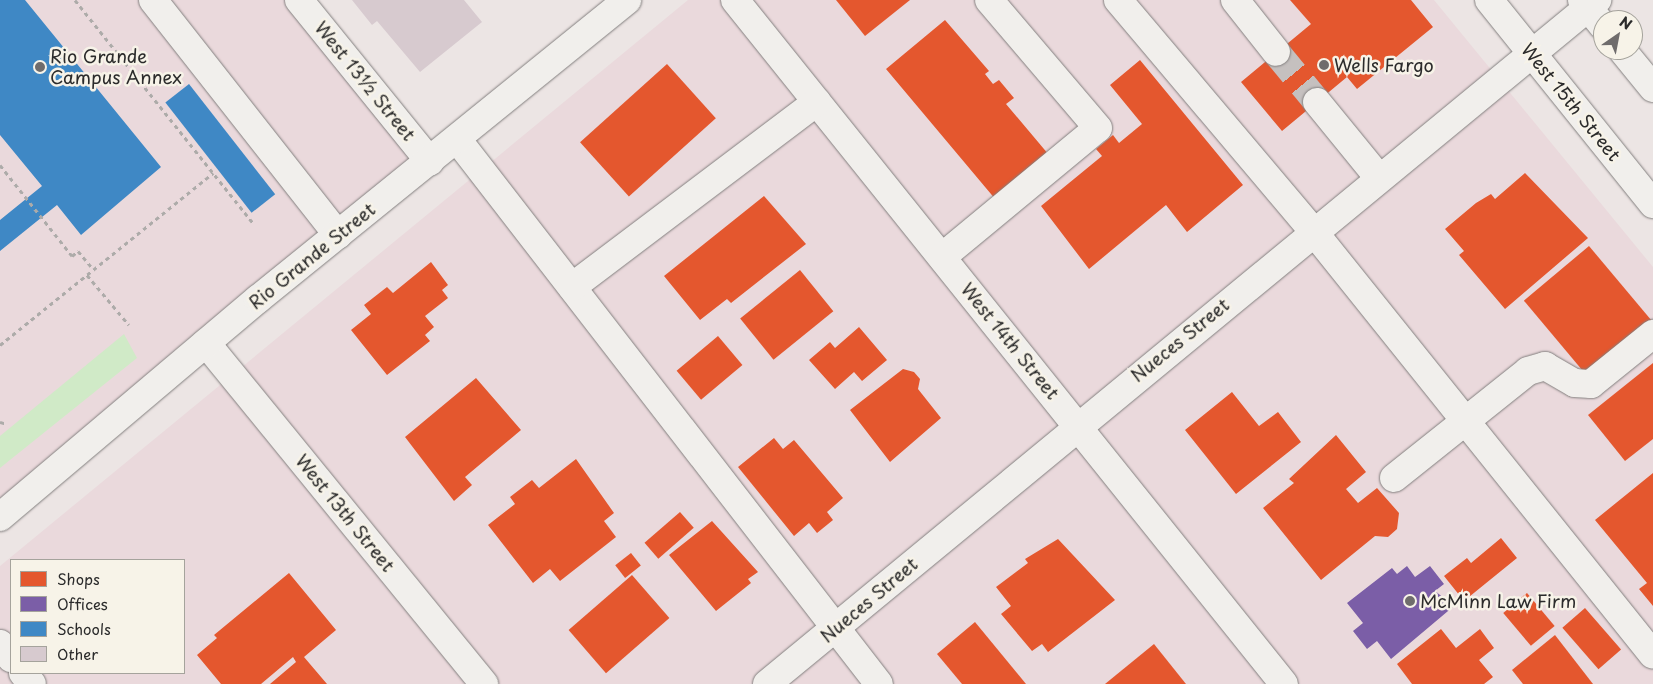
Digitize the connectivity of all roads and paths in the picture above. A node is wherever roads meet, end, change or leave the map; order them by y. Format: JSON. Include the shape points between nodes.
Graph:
{"nodes":[{"id":1,"x":75,"y":0,"type":"edge"},
{"id":2,"x":153,"y":0,"type":"edge"},
{"id":3,"x":300,"y":0,"type":"edge"},
{"id":4,"x":627,"y":0,"type":"edge"},
{"id":5,"x":735,"y":0,"type":"edge"},
{"id":6,"x":989,"y":0,"type":"edge"},
{"id":7,"x":1118,"y":0,"type":"edge"},
{"id":8,"x":1235,"y":0,"type":"edge"},
{"id":9,"x":1489,"y":0,"type":"edge"},
{"id":10,"x":1592,"y":8,"type":"edge"},
{"id":11,"x":1276,"y":52,"type":"tunnel mouth"},
{"id":12,"x":1531,"y":53,"type":"junction"},
{"id":13,"x":1630,"y":60,"type":"edge"},
{"id":14,"x":1653,"y":88,"type":"edge"},
{"id":15,"x":817,"y":102,"type":"junction"},
{"id":16,"x":1316,"y":102,"type":"tunnel mouth"},
{"id":17,"x":457,"y":139,"type":"junction"},
{"id":18,"x":430,"y":162,"type":"junction"},
{"id":19,"x":0,"y":165,"type":"edge"},
{"id":20,"x":214,"y":172,"type":"junction"},
{"id":21,"x":1378,"y":178,"type":"junction"},
{"id":22,"x":1653,"y":204,"type":"edge"},
{"id":23,"x":253,"y":223,"type":"dead end"},
{"id":24,"x":1313,"y":231,"type":"junction"},
{"id":25,"x":338,"y":234,"type":"junction"},
{"id":26,"x":942,"y":257,"type":"junction"},
{"id":27,"x":93,"y":269,"type":"junction"},
{"id":28,"x":87,"y":274,"type":"junction"},
{"id":29,"x":572,"y":287,"type":"junction"},
{"id":30,"x":129,"y":325,"type":"dead end"},
{"id":31,"x":1653,"y":334,"type":"edge"},
{"id":32,"x":206,"y":343,"type":"junction"},
{"id":33,"x":0,"y":345,"type":"edge"},
{"id":34,"x":0,"y":422,"type":"edge"},
{"id":35,"x":1466,"y":422,"type":"junction"},
{"id":36,"x":6,"y":424,"type":"dead end"},
{"id":37,"x":1077,"y":424,"type":"junction"},
{"id":38,"x":1394,"y":478,"type":"dead end"},
{"id":39,"x":0,"y":516,"type":"edge"},
{"id":40,"x":836,"y":628,"type":"junction"},
{"id":41,"x":0,"y":644,"type":"edge"},
{"id":42,"x":1653,"y":654,"type":"edge"},
{"id":43,"x":10,"y":657,"type":"edge"},
{"id":44,"x":24,"y":674,"type":"edge"},
{"id":45,"x":32,"y":684,"type":"edge"},
{"id":46,"x":484,"y":684,"type":"edge"},
{"id":47,"x":767,"y":684,"type":"edge"},
{"id":48,"x":879,"y":684,"type":"edge"},
{"id":49,"x":1284,"y":684,"type":"edge"}],
"edges":[{"from":1,"to":20,"type":"path"},
{"from":2,"to":25,"type":"street"},
{"from":3,"to":18,"type":"street","name":"West 13½ Street"},
{"from":4,"to":17,"type":"street","name":"Rio Grande Street"},
{"from":5,"to":15,"type":"street","name":"West 14th Street"},
{"from":6,"to":26,"type":"street","via":[[1098,128]]},
{"from":7,"to":24,"type":"street"},
{"from":8,"to":11,"type":"street"},
{"from":9,"to":12,"type":"street","name":"West 15th Street"},
{"from":10,"to":12,"type":"street","name":"Nueces Street"},
{"from":12,"to":21,"type":"street","name":"Nueces Street"},
{"from":12,"to":22,"type":"street","name":"West 15th Street"},
{"from":13,"to":14,"type":"street"},
{"from":15,"to":26,"type":"street","name":"West 14th Street"},
{"from":15,"to":29,"type":"street"},
{"from":16,"to":21,"type":"street"},
{"from":17,"to":18,"type":"street","name":"Rio Grande Street"},
{"from":17,"to":29,"type":"street"},
{"from":18,"to":25,"type":"street","name":"Rio Grande Street"},
{"from":19,"to":27,"type":"path","via":[[72,256],[78,251]]},
{"from":20,"to":23,"type":"path"},
{"from":20,"to":27,"type":"path"},
{"from":21,"to":24,"type":"street","name":"Nueces Street"},
{"from":24,"to":35,"type":"street"},
{"from":24,"to":37,"type":"street","name":"Nueces Street"},
{"from":25,"to":32,"type":"street","name":"Rio Grande Street"},
{"from":26,"to":37,"type":"street","name":"West 14th Street"},
{"from":27,"to":28,"type":"path"},
{"from":28,"to":30,"type":"path"},
{"from":28,"to":33,"type":"path"},
{"from":29,"to":40,"type":"street"},
{"from":31,"to":35,"type":"street","via":[[1600,379],[1584,386],[1537,366]]},
{"from":32,"to":39,"type":"street","name":"Rio Grande Street"},
{"from":32,"to":46,"type":"street","name":"West 13th Street"},
{"from":34,"to":36,"type":"path"},
{"from":35,"to":38,"type":"street"},
{"from":35,"to":42,"type":"street"},
{"from":37,"to":40,"type":"street","name":"Nueces Street"},
{"from":37,"to":49,"type":"street","name":"West 14th Street"},
{"from":40,"to":47,"type":"street","name":"Nueces Street"},
{"from":40,"to":48,"type":"street"},
{"from":41,"to":43,"type":"street"},
{"from":44,"to":45,"type":"street"}]}
